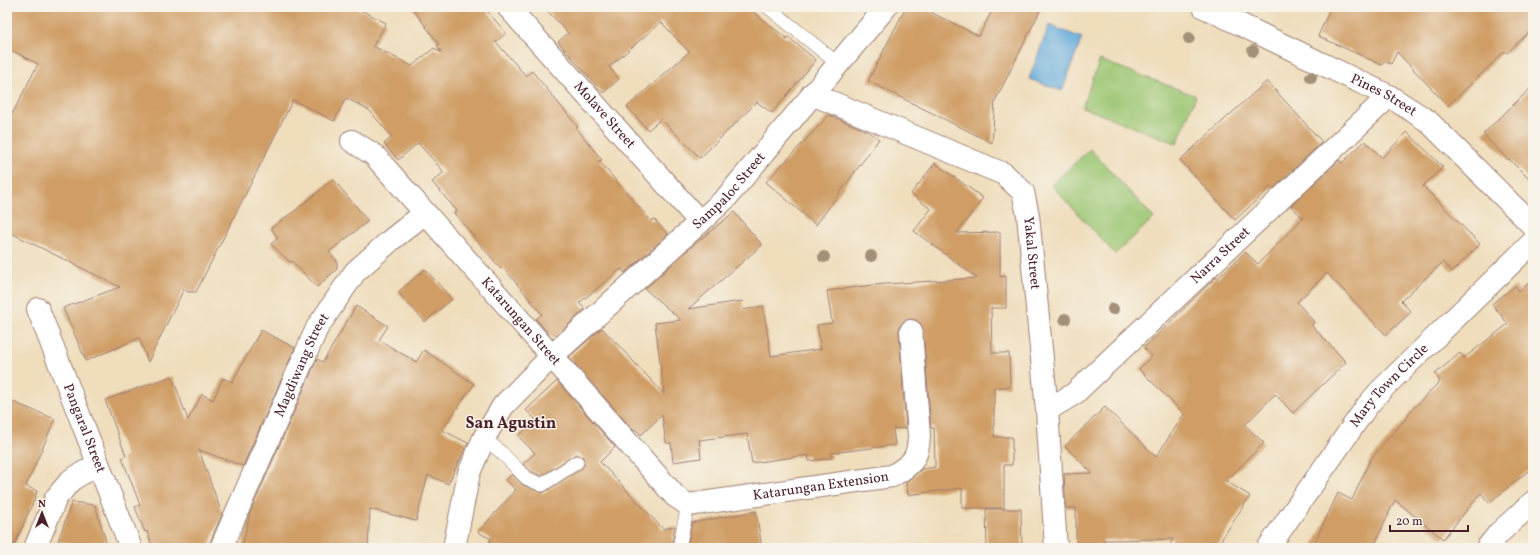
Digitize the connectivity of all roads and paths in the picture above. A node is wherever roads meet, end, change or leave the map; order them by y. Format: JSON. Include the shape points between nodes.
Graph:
{"nodes":[{"id":1,"x":508,"y":7,"type":"edge"},
{"id":2,"x":768,"y":7,"type":"edge"},
{"id":3,"x":886,"y":7,"type":"edge"},
{"id":4,"x":1204,"y":7,"type":"edge"},
{"id":5,"x":837,"y":64,"type":"junction"},
{"id":6,"x":812,"y":94,"type":"junction"},
{"id":7,"x":1389,"y":96,"type":"junction"},
{"id":8,"x":352,"y":141,"type":"dead end"},
{"id":9,"x":425,"y":213,"type":"junction"},
{"id":10,"x":700,"y":222,"type":"junction"},
{"id":11,"x":1533,"y":226,"type":"edge"},
{"id":12,"x":1533,"y":242,"type":"edge"},
{"id":13,"x":38,"y":309,"type":"dead end"},
{"id":14,"x":911,"y":331,"type":"dead end"},
{"id":15,"x":552,"y":356,"type":"junction"},
{"id":16,"x":1047,"y":410,"type":"junction"},
{"id":17,"x":484,"y":438,"type":"junction"},
{"id":18,"x":577,"y":462,"type":"dead end"},
{"id":19,"x":98,"y":464,"type":"junction"},
{"id":20,"x":1533,"y":502,"type":"edge"},
{"id":21,"x":688,"y":505,"type":"junction"},
{"id":22,"x":35,"y":548,"type":"edge"},
{"id":23,"x":131,"y":548,"type":"edge"},
{"id":24,"x":221,"y":548,"type":"edge"},
{"id":25,"x":454,"y":548,"type":"edge"},
{"id":26,"x":679,"y":548,"type":"edge"},
{"id":27,"x":1056,"y":548,"type":"edge"},
{"id":28,"x":1268,"y":548,"type":"edge"},
{"id":29,"x":1487,"y":548,"type":"edge"}],
"edges":[{"from":1,"to":10,"type":"street","name":"Molave Street"},
{"from":2,"to":5,"type":"lane"},
{"from":3,"to":5,"type":"street","name":"Sampaloc Street"},
{"from":4,"to":7,"type":"street","name":"Pines Street"},
{"from":5,"to":6,"type":"street","name":"Sampaloc Street"},
{"from":6,"to":10,"type":"street","name":"Sampaloc Street","via":[[726,198]]},
{"from":6,"to":16,"type":"street","name":"Yakal Street","via":[[1004,174],[1023,192],[1028,215]]},
{"from":7,"to":11,"type":"street","name":"Pines Street","via":[[1428,121]]},
{"from":7,"to":16,"type":"street","name":"Narra Street","via":[[1074,394]]},
{"from":8,"to":9,"type":"street","name":"Katarungan Street","via":[[374,155]]},
{"from":9,"to":15,"type":"street","name":"Katarungan Street"},
{"from":9,"to":24,"type":"street","name":"Magdiwang Street","via":[[355,272],[317,328]]},
{"from":10,"to":15,"type":"street","name":"Sampaloc Street"},
{"from":12,"to":28,"type":"street","name":"Mary Town Circle","via":[[1367,406]]},
{"from":13,"to":19,"type":"street","name":"Pangaral Street"},
{"from":14,"to":21,"type":"street","name":"Katarungan Extension","via":[[919,436],[918,451],[905,469],[892,476]]},
{"from":15,"to":17,"type":"street","name":"Sampaloc Street","via":[[503,406]]},
{"from":15,"to":21,"type":"street","name":"Katarungan Street","via":[[675,496]]},
{"from":16,"to":27,"type":"street","name":"Yakal Street"},
{"from":17,"to":18,"type":"lane","via":[[526,478],[542,485]]},
{"from":17,"to":25,"type":"street","name":"Sampaloc Street","via":[[469,473]]},
{"from":19,"to":22,"type":"street","via":[[71,480],[56,498]]},
{"from":19,"to":23,"type":"street","name":"Pangaral Street"},
{"from":20,"to":29,"type":"street","via":[[1499,533]]},
{"from":21,"to":26,"type":"lane"}]}
